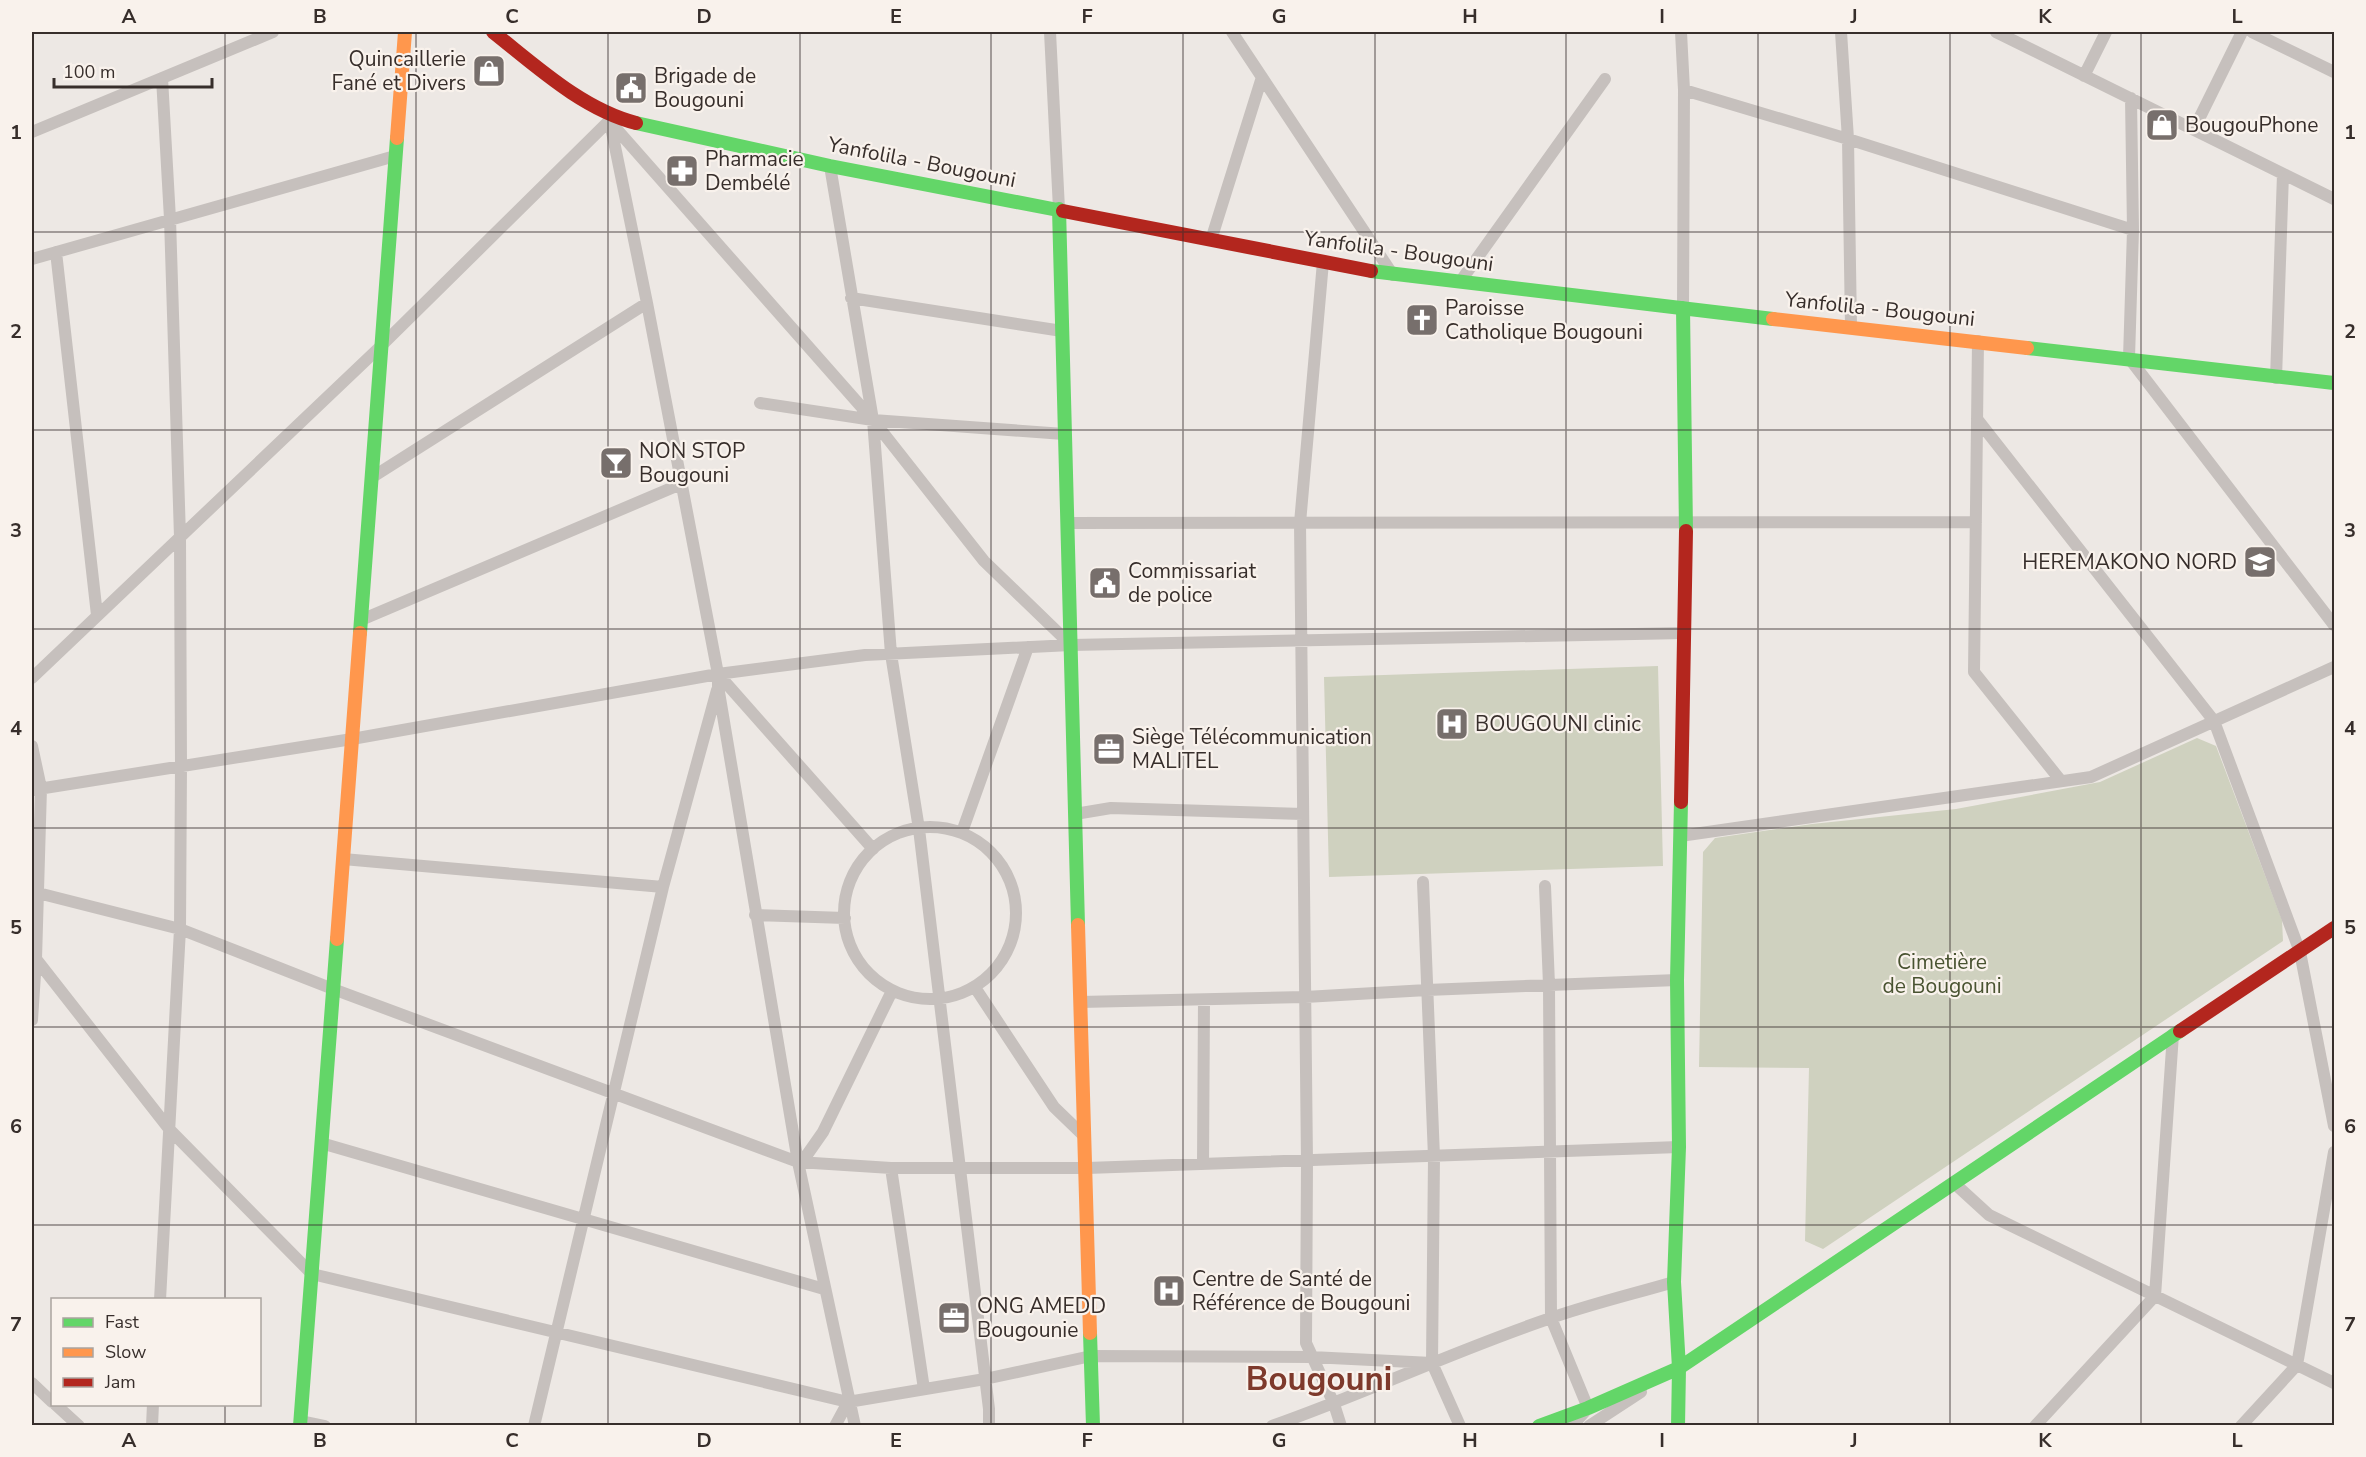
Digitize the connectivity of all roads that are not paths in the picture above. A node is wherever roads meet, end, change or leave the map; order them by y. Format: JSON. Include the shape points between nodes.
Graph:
{"nodes":[{"id":1,"x":273,"y":32,"type":"edge"},
{"id":2,"x":405,"y":32,"type":"edge"},
{"id":3,"x":493,"y":32,"type":"edge"},
{"id":4,"x":1050,"y":32,"type":"edge"},
{"id":5,"x":1232,"y":32,"type":"edge"},
{"id":6,"x":1681,"y":32,"type":"edge"},
{"id":7,"x":1841,"y":32,"type":"edge"},
{"id":8,"x":1996,"y":32,"type":"edge"},
{"id":9,"x":2106,"y":32,"type":"edge"},
{"id":10,"x":2242,"y":32,"type":"edge"},
{"id":11,"x":2252,"y":32,"type":"edge"},
{"id":12,"x":2334,"y":72,"type":"edge"},
{"id":13,"x":2085,"y":75,"type":"junction"},
{"id":14,"x":1262,"y":77,"type":"junction"},
{"id":15,"x":162,"y":78,"type":"junction"},
{"id":16,"x":1605,"y":79,"type":"dead end"},
{"id":17,"x":1684,"y":90,"type":"junction"},
{"id":18,"x":2131,"y":98,"type":"junction"},
{"id":19,"x":612,"y":119,"type":"junction"},
{"id":20,"x":2194,"y":129,"type":"junction"},
{"id":21,"x":32,"y":132,"type":"edge"},
{"id":22,"x":1848,"y":139,"type":"junction"},
{"id":23,"x":395,"y":156,"type":"junction"},
{"id":24,"x":830,"y":166,"type":"junction"},
{"id":25,"x":2283,"y":174,"type":"junction"},
{"id":26,"x":2334,"y":199,"type":"edge"},
{"id":27,"x":1059,"y":209,"type":"junction"},
{"id":28,"x":170,"y":219,"type":"junction"},
{"id":29,"x":2133,"y":230,"type":"junction"},
{"id":30,"x":1211,"y":240,"type":"junction"},
{"id":31,"x":56,"y":252,"type":"junction"},
{"id":32,"x":32,"y":259,"type":"edge"},
{"id":33,"x":1323,"y":262,"type":"junction"},
{"id":34,"x":1392,"y":275,"type":"junction"},
{"id":35,"x":1460,"y":282,"type":"junction"},
{"id":36,"x":850,"y":298,"type":"junction"},
{"id":37,"x":647,"y":303,"type":"junction"},
{"id":38,"x":1683,"y":308,"type":"junction"},
{"id":39,"x":1851,"y":327,"type":"junction"},
{"id":40,"x":1062,"y":331,"type":"junction"},
{"id":41,"x":1978,"y":341,"type":"junction"},
{"id":42,"x":381,"y":346,"type":"junction"},
{"id":43,"x":2129,"y":358,"type":"junction"},
{"id":44,"x":2276,"y":378,"type":"junction"},
{"id":45,"x":2334,"y":383,"type":"edge"},
{"id":46,"x":760,"y":403,"type":"dead end"},
{"id":47,"x":1977,"y":419,"type":"junction"},
{"id":48,"x":873,"y":420,"type":"junction"},
{"id":49,"x":1064,"y":434,"type":"junction"},
{"id":50,"x":371,"y":478,"type":"junction"},
{"id":51,"x":681,"y":484,"type":"junction"},
{"id":52,"x":1686,"y":522,"type":"junction"},
{"id":53,"x":1976,"y":522,"type":"junction"},
{"id":54,"x":1067,"y":523,"type":"junction"},
{"id":55,"x":1300,"y":523,"type":"junction"},
{"id":56,"x":180,"y":537,"type":"junction"},
{"id":57,"x":97,"y":615,"type":"junction"},
{"id":58,"x":361,"y":620,"type":"junction"},
{"id":59,"x":2334,"y":625,"type":"edge"},
{"id":60,"x":1684,"y":633,"type":"junction"},
{"id":61,"x":1302,"y":640,"type":"junction"},
{"id":62,"x":1071,"y":645,"type":"junction"},
{"id":63,"x":1028,"y":647,"type":"junction"},
{"id":64,"x":891,"y":654,"type":"junction"},
{"id":65,"x":2334,"y":667,"type":"edge"},
{"id":66,"x":32,"y":678,"type":"edge"},
{"id":67,"x":718,"y":680,"type":"junction"},
{"id":68,"x":2214,"y":721,"type":"junction"},
{"id":69,"x":352,"y":739,"type":"junction"},
{"id":70,"x":32,"y":746,"type":"edge"},
{"id":71,"x":181,"y":766,"type":"junction"},
{"id":72,"x":2061,"y":781,"type":"junction"},
{"id":73,"x":36,"y":789,"type":"edge"},
{"id":74,"x":1075,"y":814,"type":"junction"},
{"id":75,"x":1303,"y":814,"type":"junction"},
{"id":76,"x":919,"y":829,"type":"junction"},
{"id":77,"x":962,"y":832,"type":"junction"},
{"id":78,"x":1680,"y":836,"type":"junction"},
{"id":79,"x":873,"y":849,"type":"junction"},
{"id":80,"x":343,"y":859,"type":"junction"},
{"id":81,"x":1423,"y":882,"type":"dead end"},
{"id":82,"x":1545,"y":886,"type":"dead end"},
{"id":83,"x":663,"y":887,"type":"junction"},
{"id":84,"x":34,"y":893,"type":"edge"},
{"id":85,"x":755,"y":915,"type":"junction"},
{"id":86,"x":845,"y":918,"type":"junction"},
{"id":87,"x":2334,"y":928,"type":"edge"},
{"id":88,"x":180,"y":929,"type":"junction"},
{"id":89,"x":2300,"y":952,"type":"junction"},
{"id":90,"x":36,"y":959,"type":"junction"},
{"id":91,"x":1677,"y":980,"type":"junction"},
{"id":92,"x":1549,"y":985,"type":"junction"},
{"id":93,"x":333,"y":989,"type":"junction"},
{"id":94,"x":976,"y":989,"type":"junction"},
{"id":95,"x":1427,"y":990,"type":"junction"},
{"id":96,"x":892,"y":991,"type":"junction"},
{"id":97,"x":1305,"y":997,"type":"junction"},
{"id":98,"x":938,"y":998,"type":"junction"},
{"id":99,"x":1204,"y":1000,"type":"junction"},
{"id":100,"x":1080,"y":1002,"type":"junction"},
{"id":101,"x":32,"y":1020,"type":"edge"},
{"id":102,"x":2173,"y":1034,"type":"junction"},
{"id":103,"x":614,"y":1094,"type":"junction"},
{"id":104,"x":2334,"y":1126,"type":"edge"},
{"id":105,"x":170,"y":1130,"type":"junction"},
{"id":106,"x":1084,"y":1136,"type":"junction"},
{"id":107,"x":321,"y":1143,"type":"junction"},
{"id":108,"x":1679,"y":1147,"type":"junction"},
{"id":109,"x":1549,"y":1152,"type":"junction"},
{"id":110,"x":2334,"y":1152,"type":"edge"},
{"id":111,"x":1434,"y":1157,"type":"junction"},
{"id":112,"x":800,"y":1162,"type":"junction"},
{"id":113,"x":1307,"y":1162,"type":"junction"},
{"id":114,"x":1203,"y":1164,"type":"junction"},
{"id":115,"x":891,"y":1168,"type":"junction"},
{"id":116,"x":1087,"y":1168,"type":"junction"},
{"id":117,"x":959,"y":1169,"type":"junction"},
{"id":118,"x":1954,"y":1183,"type":"junction"},
{"id":119,"x":583,"y":1219,"type":"junction"},
{"id":120,"x":312,"y":1274,"type":"junction"},
{"id":121,"x":1674,"y":1282,"type":"junction"},
{"id":122,"x":824,"y":1288,"type":"junction"},
{"id":123,"x":2155,"y":1296,"type":"junction"},
{"id":124,"x":160,"y":1298,"type":"edge"},
{"id":125,"x":1551,"y":1318,"type":"junction"},
{"id":126,"x":556,"y":1333,"type":"junction"},
{"id":127,"x":1091,"y":1356,"type":"junction"},
{"id":128,"x":1311,"y":1357,"type":"junction"},
{"id":129,"x":1432,"y":1363,"type":"junction"},
{"id":130,"x":2297,"y":1365,"type":"junction"},
{"id":131,"x":1679,"y":1368,"type":"junction"},
{"id":132,"x":985,"y":1378,"type":"junction"},
{"id":133,"x":32,"y":1383,"type":"edge"},
{"id":134,"x":2334,"y":1383,"type":"edge"},
{"id":135,"x":924,"y":1389,"type":"junction"},
{"id":136,"x":51,"y":1400,"type":"edge"},
{"id":137,"x":848,"y":1402,"type":"junction"},
{"id":138,"x":1334,"y":1404,"type":"junction"},
{"id":139,"x":57,"y":1406,"type":"edge"},
{"id":140,"x":153,"y":1406,"type":"edge"},
{"id":141,"x":1588,"y":1408,"type":"junction"},
{"id":142,"x":300,"y":1423,"type":"edge"},
{"id":143,"x":79,"y":1425,"type":"edge"},
{"id":144,"x":152,"y":1425,"type":"edge"},
{"id":145,"x":325,"y":1425,"type":"edge"},
{"id":146,"x":534,"y":1425,"type":"edge"},
{"id":147,"x":835,"y":1425,"type":"edge"},
{"id":148,"x":855,"y":1425,"type":"edge"},
{"id":149,"x":989,"y":1425,"type":"edge"},
{"id":150,"x":1093,"y":1425,"type":"edge"},
{"id":151,"x":1272,"y":1425,"type":"edge"},
{"id":152,"x":1341,"y":1425,"type":"edge"},
{"id":153,"x":1460,"y":1425,"type":"edge"},
{"id":154,"x":1539,"y":1425,"type":"edge"},
{"id":155,"x":1572,"y":1425,"type":"edge"},
{"id":156,"x":1589,"y":1425,"type":"edge"},
{"id":157,"x":1678,"y":1425,"type":"edge"},
{"id":158,"x":2035,"y":1425,"type":"edge"},
{"id":159,"x":2241,"y":1425,"type":"edge"}],
"edges":[{"from":1,"to":15,"type":"street"},
{"from":2,"to":23,"type":"street"},
{"from":3,"to":19,"type":"street","name":"Yanfolila - Bougouni"},
{"from":4,"to":27,"type":"street"},
{"from":5,"to":14,"type":"street"},
{"from":6,"to":17,"type":"street"},
{"from":7,"to":22,"type":"street"},
{"from":8,"to":13,"type":"street"},
{"from":9,"to":13,"type":"street"},
{"from":10,"to":20,"type":"street"},
{"from":11,"to":12,"type":"street"},
{"from":13,"to":18,"type":"street"},
{"from":14,"to":30,"type":"street"},
{"from":14,"to":34,"type":"street"},
{"from":15,"to":21,"type":"street"},
{"from":15,"to":28,"type":"street"},
{"from":16,"to":35,"type":"street"},
{"from":17,"to":22,"type":"street"},
{"from":17,"to":38,"type":"street"},
{"from":18,"to":20,"type":"street"},
{"from":18,"to":29,"type":"street"},
{"from":19,"to":24,"type":"street","name":"Yanfolila - Bougouni"},
{"from":19,"to":37,"type":"street"},
{"from":19,"to":42,"type":"street"},
{"from":19,"to":48,"type":"street"},
{"from":20,"to":25,"type":"street"},
{"from":22,"to":29,"type":"street"},
{"from":22,"to":39,"type":"street"},
{"from":23,"to":28,"type":"street"},
{"from":23,"to":42,"type":"street"},
{"from":24,"to":27,"type":"street","name":"Yanfolila - Bougouni"},
{"from":24,"to":36,"type":"street"},
{"from":25,"to":26,"type":"street"},
{"from":25,"to":44,"type":"street"},
{"from":27,"to":30,"type":"street","name":"Yanfolila - Bougouni"},
{"from":27,"to":40,"type":"street"},
{"from":28,"to":31,"type":"street"},
{"from":28,"to":56,"type":"street"},
{"from":29,"to":43,"type":"street"},
{"from":30,"to":33,"type":"street","name":"Yanfolila - Bougouni"},
{"from":31,"to":32,"type":"street"},
{"from":31,"to":57,"type":"street"},
{"from":33,"to":34,"type":"street","name":"Yanfolila - Bougouni"},
{"from":33,"to":55,"type":"street"},
{"from":34,"to":35,"type":"street","name":"Yanfolila - Bougouni"},
{"from":35,"to":38,"type":"street","name":"Yanfolila - Bougouni"},
{"from":36,"to":40,"type":"street"},
{"from":36,"to":48,"type":"street"},
{"from":37,"to":50,"type":"street"},
{"from":37,"to":51,"type":"street"},
{"from":38,"to":39,"type":"street","name":"Yanfolila - Bougouni"},
{"from":38,"to":52,"type":"street"},
{"from":39,"to":41,"type":"street","name":"Yanfolila - Bougouni"},
{"from":40,"to":49,"type":"street"},
{"from":41,"to":43,"type":"street","name":"Yanfolila - Bougouni"},
{"from":41,"to":47,"type":"street"},
{"from":42,"to":50,"type":"street"},
{"from":42,"to":56,"type":"street"},
{"from":43,"to":44,"type":"street","name":"Yanfolila - Bougouni"},
{"from":43,"to":59,"type":"street"},
{"from":44,"to":45,"type":"street","name":"Yanfolila - Bougouni"},
{"from":46,"to":48,"type":"street"},
{"from":47,"to":53,"type":"street"},
{"from":47,"to":68,"type":"street"},
{"from":48,"to":49,"type":"street"},
{"from":48,"to":62,"type":"street","via":[[984,561]]},
{"from":48,"to":64,"type":"street"},
{"from":49,"to":54,"type":"street"},
{"from":50,"to":58,"type":"street"},
{"from":51,"to":58,"type":"street"},
{"from":51,"to":67,"type":"street"},
{"from":52,"to":53,"type":"street"},
{"from":52,"to":55,"type":"street"},
{"from":52,"to":60,"type":"street"},
{"from":53,"to":72,"type":"street","via":[[1974,672]]},
{"from":54,"to":55,"type":"street"},
{"from":54,"to":62,"type":"street"},
{"from":55,"to":61,"type":"street"},
{"from":56,"to":57,"type":"street"},
{"from":56,"to":71,"type":"street"},
{"from":57,"to":66,"type":"street"},
{"from":58,"to":69,"type":"street"},
{"from":60,"to":61,"type":"street"},
{"from":60,"to":78,"type":"street"},
{"from":61,"to":62,"type":"street"},
{"from":61,"to":75,"type":"street"},
{"from":62,"to":63,"type":"street"},
{"from":62,"to":74,"type":"street"},
{"from":63,"to":64,"type":"street"},
{"from":63,"to":77,"type":"street"},
{"from":64,"to":67,"type":"street"},
{"from":64,"to":76,"type":"street"},
{"from":65,"to":68,"type":"street"},
{"from":67,"to":69,"type":"street"},
{"from":67,"to":79,"type":"street"},
{"from":67,"to":83,"type":"street"},
{"from":67,"to":85,"type":"street"},
{"from":68,"to":72,"type":"street","via":[[2091,777]]},
{"from":68,"to":89,"type":"street"},
{"from":69,"to":71,"type":"street"},
{"from":69,"to":80,"type":"street"},
{"from":70,"to":73,"type":"street"},
{"from":71,"to":73,"type":"street"},
{"from":71,"to":88,"type":"street"},
{"from":72,"to":78,"type":"street"},
{"from":73,"to":84,"type":"street"},
{"from":74,"to":75,"type":"street","via":[[1112,808]]},
{"from":74,"to":100,"type":"street"},
{"from":75,"to":97,"type":"street"},
{"from":76,"to":77,"type":"street","via":[[936,826]]},
{"from":76,"to":79,"type":"street","via":[[898,833]]},
{"from":76,"to":98,"type":"street"},
{"from":77,"to":94,"type":"street","via":[[986,847],[1004,868],[1017,906],[1010,947]]},
{"from":78,"to":91,"type":"street"},
{"from":79,"to":86,"type":"street","via":[[858,866],[846,893]]},
{"from":80,"to":83,"type":"street"},
{"from":80,"to":93,"type":"street"},
{"from":81,"to":95,"type":"street"},
{"from":82,"to":92,"type":"street"},
{"from":83,"to":103,"type":"street"},
{"from":84,"to":88,"type":"street"},
{"from":84,"to":90,"type":"street"},
{"from":85,"to":86,"type":"street"},
{"from":85,"to":112,"type":"street"},
{"from":86,"to":96,"type":"street","via":[[847,939],[863,969]]},
{"from":87,"to":89,"type":"street"},
{"from":88,"to":93,"type":"street"},
{"from":88,"to":105,"type":"street"},
{"from":89,"to":102,"type":"street"},
{"from":89,"to":104,"type":"street"},
{"from":90,"to":101,"type":"street"},
{"from":90,"to":105,"type":"street"},
{"from":91,"to":92,"type":"street"},
{"from":91,"to":108,"type":"street"},
{"from":92,"to":95,"type":"street"},
{"from":92,"to":109,"type":"street"},
{"from":93,"to":103,"type":"street"},
{"from":93,"to":107,"type":"street"},
{"from":94,"to":98,"type":"street"},
{"from":94,"to":106,"type":"street","via":[[1054,1107]]},
{"from":95,"to":97,"type":"street"},
{"from":95,"to":111,"type":"street"},
{"from":96,"to":98,"type":"street","via":[[912,998]]},
{"from":96,"to":112,"type":"street","via":[[823,1132]]},
{"from":97,"to":99,"type":"street"},
{"from":97,"to":113,"type":"street"},
{"from":98,"to":117,"type":"street"},
{"from":99,"to":100,"type":"street"},
{"from":99,"to":114,"type":"street"},
{"from":100,"to":106,"type":"street"},
{"from":102,"to":118,"type":"street"},
{"from":102,"to":123,"type":"street"},
{"from":103,"to":112,"type":"street"},
{"from":103,"to":119,"type":"street"},
{"from":105,"to":120,"type":"street"},
{"from":105,"to":124,"type":"street"},
{"from":106,"to":116,"type":"street"},
{"from":107,"to":119,"type":"street"},
{"from":107,"to":120,"type":"street"},
{"from":108,"to":109,"type":"street"},
{"from":108,"to":121,"type":"street"},
{"from":109,"to":111,"type":"street"},
{"from":109,"to":125,"type":"street"},
{"from":110,"to":130,"type":"street"},
{"from":111,"to":113,"type":"street"},
{"from":111,"to":129,"type":"street"},
{"from":112,"to":115,"type":"street"},
{"from":112,"to":122,"type":"street"},
{"from":113,"to":114,"type":"street"},
{"from":113,"to":128,"type":"street","via":[[1306,1343]]},
{"from":114,"to":116,"type":"street"},
{"from":115,"to":117,"type":"street"},
{"from":115,"to":135,"type":"street"},
{"from":116,"to":117,"type":"street"},
{"from":116,"to":127,"type":"street"},
{"from":117,"to":132,"type":"street"},
{"from":118,"to":123,"type":"street","via":[[1989,1215]]},
{"from":118,"to":131,"type":"street"},
{"from":119,"to":122,"type":"street"},
{"from":119,"to":126,"type":"street"},
{"from":120,"to":126,"type":"street"},
{"from":120,"to":142,"type":"street"},
{"from":121,"to":125,"type":"street"},
{"from":121,"to":131,"type":"street"},
{"from":122,"to":137,"type":"street"},
{"from":123,"to":130,"type":"street"},
{"from":123,"to":158,"type":"street"},
{"from":125,"to":129,"type":"street"},
{"from":125,"to":141,"type":"street"},
{"from":126,"to":137,"type":"street"},
{"from":126,"to":146,"type":"street"},
{"from":127,"to":128,"type":"street"},
{"from":127,"to":132,"type":"street"},
{"from":127,"to":150,"type":"street"},
{"from":128,"to":129,"type":"street"},
{"from":128,"to":138,"type":"street"},
{"from":129,"to":138,"type":"street"},
{"from":129,"to":153,"type":"street"},
{"from":130,"to":134,"type":"street"},
{"from":130,"to":159,"type":"street"},
{"from":131,"to":141,"type":"street"},
{"from":131,"to":156,"type":"street"},
{"from":131,"to":157,"type":"street"},
{"from":132,"to":135,"type":"street"},
{"from":132,"to":149,"type":"street"},
{"from":133,"to":136,"type":"street"},
{"from":135,"to":137,"type":"street"},
{"from":137,"to":147,"type":"street"},
{"from":137,"to":148,"type":"street"},
{"from":138,"to":151,"type":"street"},
{"from":138,"to":152,"type":"street"},
{"from":139,"to":143,"type":"street"},
{"from":140,"to":144,"type":"street"},
{"from":141,"to":154,"type":"street"},
{"from":141,"to":155,"type":"street"},
{"from":142,"to":145,"type":"street"}]}
